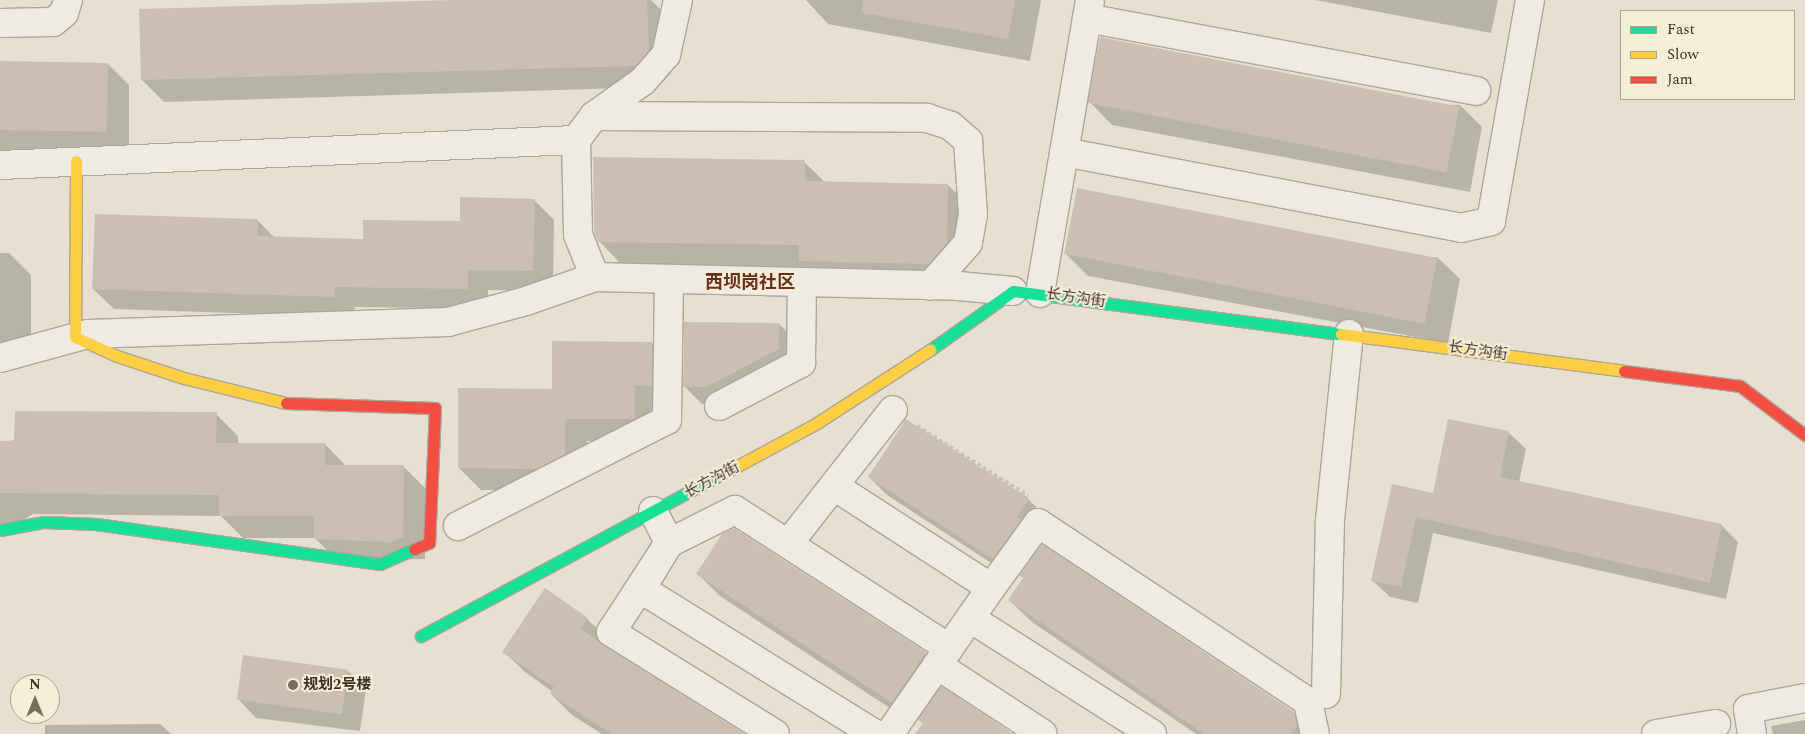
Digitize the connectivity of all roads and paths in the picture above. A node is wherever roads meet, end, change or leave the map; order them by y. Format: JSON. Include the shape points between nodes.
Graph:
{"nodes":[{"id":1,"x":68,"y":0,"type":"edge"},
{"id":2,"x":678,"y":0,"type":"edge"},
{"id":3,"x":1530,"y":0,"type":"edge"},
{"id":4,"x":1088,"y":9,"type":"edge"},
{"id":5,"x":0,"y":23,"type":"edge"},
{"id":6,"x":1476,"y":91,"type":"dead end"},
{"id":7,"x":594,"y":116,"type":"junction"},
{"id":8,"x":576,"y":140,"type":"junction"},
{"id":9,"x":1064,"y":152,"type":"junction"},
{"id":10,"x":76,"y":161,"type":"junction"},
{"id":11,"x":0,"y":164,"type":"edge"},
{"id":12,"x":595,"y":278,"type":"junction"},
{"id":13,"x":669,"y":280,"type":"junction"},
{"id":14,"x":802,"y":282,"type":"junction"},
{"id":15,"x":930,"y":286,"type":"junction"},
{"id":16,"x":1013,"y":291,"type":"junction"},
{"id":17,"x":1040,"y":293,"type":"junction"},
{"id":18,"x":1349,"y":334,"type":"junction"},
{"id":19,"x":75,"y":337,"type":"junction"},
{"id":20,"x":0,"y":358,"type":"edge"},
{"id":21,"x":719,"y":406,"type":"dead end"},
{"id":22,"x":893,"y":410,"type":"joint"},
{"id":23,"x":1805,"y":435,"type":"edge"},
{"id":24,"x":834,"y":486,"type":"junction"},
{"id":25,"x":653,"y":511,"type":"junction"},
{"id":26,"x":1038,"y":524,"type":"junction"},
{"id":27,"x":458,"y":526,"type":"dead end"},
{"id":28,"x":0,"y":530,"type":"edge"},
{"id":29,"x":669,"y":543,"type":"junction"},
{"id":30,"x":788,"y":544,"type":"junction"},
{"id":31,"x":991,"y":588,"type":"junction"},
{"id":32,"x":970,"y":618,"type":"junction"},
{"id":33,"x":421,"y":636,"type":"dead end"},
{"id":34,"x":943,"y":657,"type":"junction"},
{"id":35,"x":1326,"y":694,"type":"dead end"},
{"id":36,"x":1805,"y":698,"type":"edge"},
{"id":37,"x":1716,"y":724,"type":"dead end"},
{"id":38,"x":775,"y":734,"type":"edge"},
{"id":39,"x":874,"y":734,"type":"edge"},
{"id":40,"x":889,"y":734,"type":"edge"},
{"id":41,"x":1043,"y":734,"type":"edge"},
{"id":42,"x":1152,"y":734,"type":"edge"},
{"id":43,"x":1315,"y":734,"type":"edge"},
{"id":44,"x":1656,"y":734,"type":"edge"},
{"id":45,"x":1752,"y":734,"type":"edge"}],
"edges":[{"from":1,"to":5,"type":"street","via":[[64,13],[53,22]]},
{"from":2,"to":7,"type":"street","via":[[666,56],[643,80]]},
{"from":3,"to":9,"type":"street","via":[[1491,221],[1461,228]]},
{"from":4,"to":6,"type":"street"},
{"from":4,"to":9,"type":"street"},
{"from":7,"to":8,"type":"street"},
{"from":7,"to":15,"type":"street","via":[[927,118],[951,126],[968,141],[973,214],[968,243]]},
{"from":8,"to":10,"type":"street"},
{"from":8,"to":12,"type":"street","via":[[578,235]]},
{"from":9,"to":17,"type":"street"},
{"from":10,"to":11,"type":"street"},
{"from":10,"to":19,"type":"street"},
{"from":12,"to":13,"type":"street"},
{"from":12,"to":19,"type":"street","via":[[526,302],[448,322]]},
{"from":13,"to":14,"type":"street"},
{"from":13,"to":27,"type":"street","via":[[667,420]]},
{"from":14,"to":15,"type":"street"},
{"from":14,"to":21,"type":"street","via":[[801,363]]},
{"from":15,"to":16,"type":"street"},
{"from":16,"to":17,"type":"street","name":"长方沟街"},
{"from":16,"to":25,"type":"street","name":"长方沟街","via":[[992,303],[954,334],[817,423]]},
{"from":17,"to":18,"type":"street","name":"长方沟街"},
{"from":18,"to":23,"type":"street","name":"长方沟街","via":[[1740,386]]},
{"from":18,"to":35,"type":"street","via":[[1330,520]]},
{"from":19,"to":20,"type":"street"},
{"from":19,"to":28,"type":"street","via":[[117,356],[184,378],[285,403],[435,408],[429,543],[380,564],[96,524],[44,522]]},
{"from":22,"to":24,"type":"street"},
{"from":22,"to":26,"type":"path","via":[[1037,502]]},
{"from":24,"to":30,"type":"street"},
{"from":24,"to":31,"type":"street"},
{"from":25,"to":29,"type":"street"},
{"from":25,"to":33,"type":"street","name":"长方沟街"},
{"from":26,"to":31,"type":"street"},
{"from":26,"to":43,"type":"street","via":[[1308,702]]},
{"from":29,"to":30,"type":"street","via":[[735,510]]},
{"from":29,"to":38,"type":"street","via":[[611,632]]},
{"from":29,"to":39,"type":"street","via":[[641,589]]},
{"from":30,"to":34,"type":"street"},
{"from":31,"to":32,"type":"street"},
{"from":32,"to":34,"type":"street"},
{"from":32,"to":42,"type":"street"},
{"from":34,"to":40,"type":"street"},
{"from":34,"to":41,"type":"street"},
{"from":36,"to":45,"type":"street","via":[[1748,709]]},
{"from":37,"to":44,"type":"street"}]}
